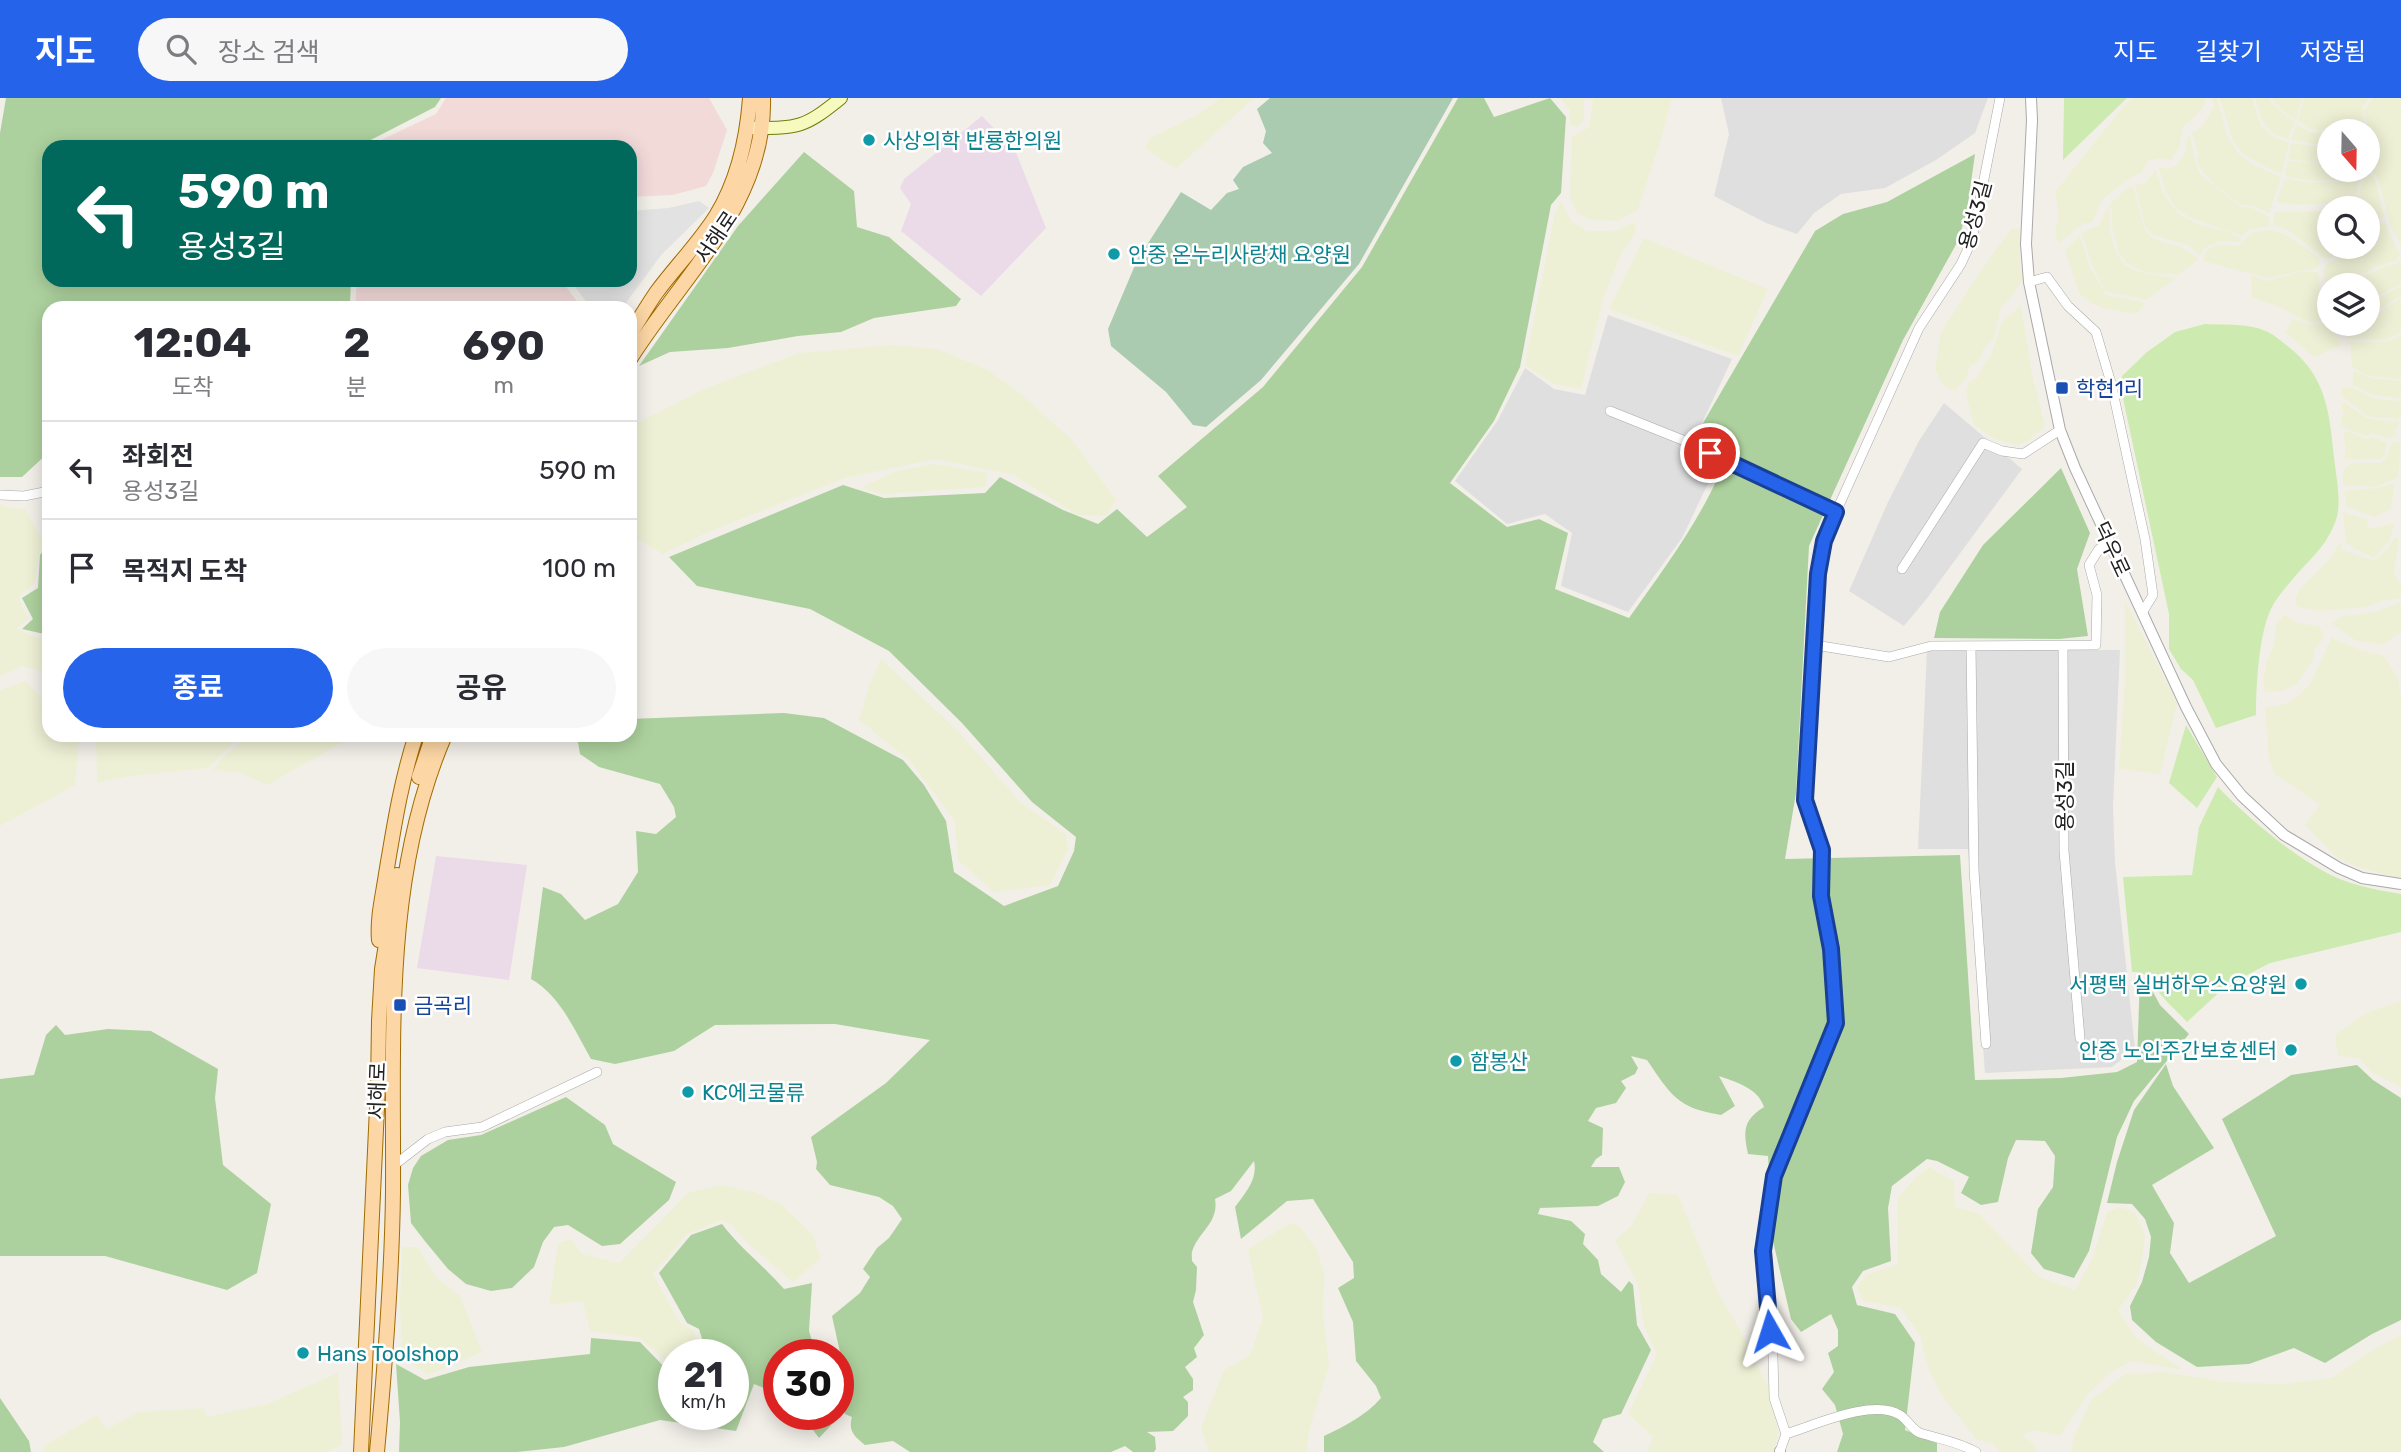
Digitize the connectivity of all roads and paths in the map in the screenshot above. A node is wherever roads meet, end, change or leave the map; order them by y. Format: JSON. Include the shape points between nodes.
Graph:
{"nodes":[{"id":1,"x":750,"y":98,"type":"edge"},
{"id":2,"x":763,"y":98,"type":"edge"},
{"id":3,"x":841,"y":98,"type":"edge"},
{"id":4,"x":2000,"y":98,"type":"edge"},
{"id":5,"x":2031,"y":98,"type":"edge"},
{"id":6,"x":755,"y":128,"type":"junction"},
{"id":7,"x":2029,"y":282,"type":"junction"},
{"id":8,"x":637,"y":322,"type":"edge"},
{"id":9,"x":637,"y":349,"type":"edge"},
{"id":10,"x":1610,"y":411,"type":"dead end"},
{"id":11,"x":2060,"y":430,"type":"junction"},
{"id":12,"x":42,"y":492,"type":"edge"},
{"id":13,"x":0,"y":495,"type":"edge"},
{"id":14,"x":1836,"y":512,"type":"junction"},
{"id":15,"x":2109,"y":543,"type":"junction"},
{"id":16,"x":1902,"y":569,"type":"dead end"},
{"id":17,"x":2142,"y":613,"type":"junction"},
{"id":18,"x":1815,"y":645,"type":"junction"},
{"id":19,"x":1971,"y":646,"type":"junction"},
{"id":20,"x":2063,"y":646,"type":"junction"},
{"id":21,"x":414,"y":742,"type":"edge"},
{"id":22,"x":430,"y":742,"type":"edge"},
{"id":23,"x":442,"y":742,"type":"edge"},
{"id":24,"x":2401,"y":884,"type":"edge"},
{"id":25,"x":382,"y":969,"type":"junction"},
{"id":26,"x":2080,"y":1038,"type":"dead end"},
{"id":27,"x":1986,"y":1044,"type":"dead end"},
{"id":28,"x":597,"y":1072,"type":"dead end"},
{"id":29,"x":393,"y":1166,"type":"junction"},
{"id":30,"x":1786,"y":1434,"type":"junction"},
{"id":31,"x":1780,"y":1451,"type":"edge"},
{"id":32,"x":361,"y":1452,"type":"edge"},
{"id":33,"x":377,"y":1452,"type":"edge"},
{"id":34,"x":1976,"y":1452,"type":"edge"}],
"edges":[{"from":1,"to":6,"type":"main road","name":"서해로"},
{"from":2,"to":6,"type":"main road","name":"서해로"},
{"from":3,"to":6,"type":"main road","via":[[794,128]]},
{"from":4,"to":14,"type":"street","name":"용성3길","via":[[1972,240],[1919,328]]},
{"from":5,"to":7,"type":"street","name":"덕우로"},
{"from":6,"to":8,"type":"main road","name":"서해로","via":[[716,216]]},
{"from":6,"to":9,"type":"main road","name":"서해로","via":[[748,184],[732,216]]},
{"from":7,"to":11,"type":"street","name":"덕우로"},
{"from":7,"to":17,"type":"street","via":[[2047,277],[2068,306],[2096,332],[2145,539],[2153,595]]},
{"from":10,"to":14,"type":"street"},
{"from":11,"to":15,"type":"street","name":"덕우로"},
{"from":11,"to":16,"type":"street","via":[[2023,454],[1983,443]]},
{"from":12,"to":13,"type":"street"},
{"from":14,"to":18,"type":"street","name":"용성3길","via":[[1818,574]]},
{"from":15,"to":17,"type":"street","name":"덕우로"},
{"from":15,"to":20,"type":"street","via":[[2089,565],[2097,596],[2096,645]]},
{"from":17,"to":24,"type":"street","name":"덕우로","via":[[2200,735],[2242,796],[2284,835],[2339,868],[2362,878]]},
{"from":18,"to":19,"type":"street","via":[[1889,657],[1931,646]]},
{"from":18,"to":30,"type":"street","name":"용성3길","via":[[1805,800],[1822,850],[1821,896],[1831,949],[1836,1023],[1774,1176],[1763,1251],[1774,1398]]},
{"from":19,"to":20,"type":"street"},
{"from":19,"to":27,"type":"street","via":[[1974,870]]},
{"from":20,"to":26,"type":"street","name":"용성3길","via":[[2064,851]]},
{"from":21,"to":25,"type":"main road","via":[[395,813],[381,900]]},
{"from":22,"to":25,"type":"main road","name":"서해로","via":[[400,855]]},
{"from":23,"to":29,"type":"main road","name":"서해로","via":[[429,772],[407,867],[394,988]]},
{"from":25,"to":32,"type":"main road","name":"서해로"},
{"from":28,"to":29,"type":"street","via":[[482,1127],[428,1139]]},
{"from":29,"to":33,"type":"main road","name":"서해로"},
{"from":30,"to":31,"type":"street"},
{"from":30,"to":34,"type":"street","via":[[1849,1413],[1879,1409],[1900,1415],[1917,1432]]}]}
